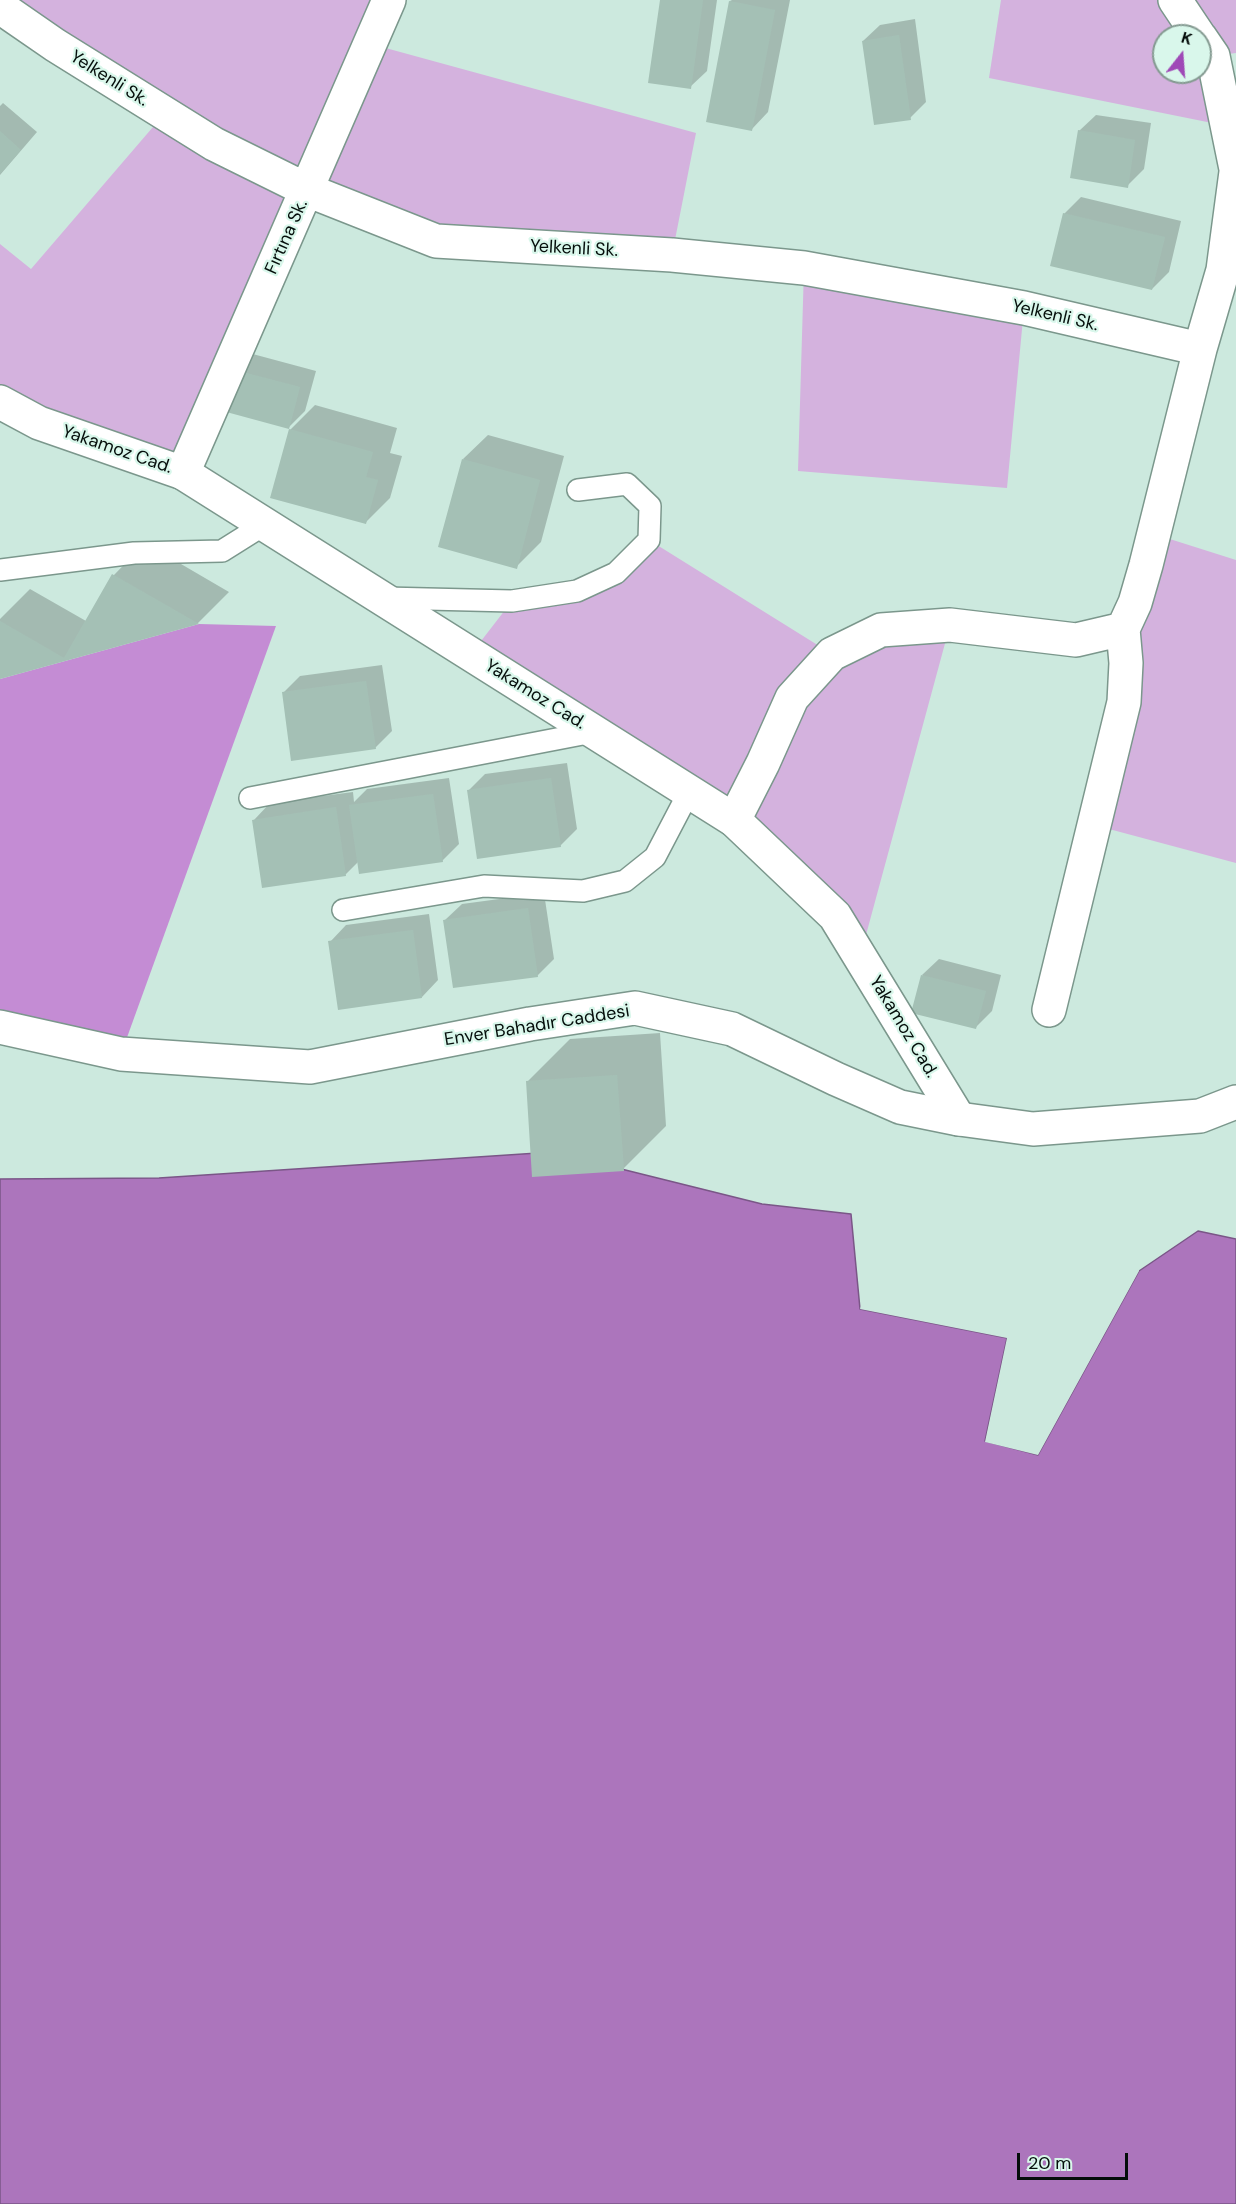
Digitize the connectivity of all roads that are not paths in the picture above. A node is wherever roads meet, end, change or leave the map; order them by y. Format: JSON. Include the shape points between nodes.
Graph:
{"nodes":[{"id":1,"x":389,"y":0,"type":"edge"},
{"id":2,"x":1175,"y":0,"type":"edge"},
{"id":3,"x":0,"y":7,"type":"edge"},
{"id":4,"x":1192,"y":24,"type":"edge"},
{"id":5,"x":1212,"y":54,"type":"edge"},
{"id":6,"x":1236,"y":170,"type":"edge"},
{"id":7,"x":307,"y":190,"type":"junction"},
{"id":8,"x":1200,"y":349,"type":"junction"},
{"id":9,"x":0,"y":402,"type":"edge"},
{"id":10,"x":183,"y":473,"type":"junction"},
{"id":11,"x":578,"y":490,"type":"dead end"},
{"id":12,"x":265,"y":524,"type":"junction"},
{"id":13,"x":0,"y":570,"type":"edge"},
{"id":14,"x":382,"y":598,"type":"junction"},
{"id":15,"x":1123,"y":629,"type":"junction"},
{"id":16,"x":593,"y":732,"type":"junction"},
{"id":17,"x":689,"y":792,"type":"junction"},
{"id":18,"x":250,"y":798,"type":"dead end"},
{"id":19,"x":734,"y":820,"type":"junction"},
{"id":20,"x":343,"y":910,"type":"dead end"},
{"id":21,"x":1048,"y":1010,"type":"dead end"},
{"id":22,"x":0,"y":1027,"type":"edge"},
{"id":23,"x":1236,"y":1102,"type":"edge"},
{"id":24,"x":959,"y":1119,"type":"junction"}],
"edges":[{"from":1,"to":7,"type":"street","name":"Fırtına Sk."},
{"from":2,"to":4,"type":"street"},
{"from":3,"to":7,"type":"street","name":"Yelkenli Sk.","via":[[214,144]]},
{"from":5,"to":6,"type":"street"},
{"from":6,"to":8,"type":"street","via":[[1223,270]]},
{"from":7,"to":8,"type":"street","name":"Yelkenli Sk.","via":[[436,240],[804,268],[1024,308]]},
{"from":7,"to":10,"type":"street","name":"Fırtına Sk."},
{"from":8,"to":15,"type":"street","via":[[1146,565]]},
{"from":9,"to":10,"type":"street","name":"Yakamoz Cad.","via":[[39,423]]},
{"from":10,"to":12,"type":"street","name":"Yakamoz Cad."},
{"from":11,"to":14,"type":"lane","via":[[627,484],[650,506],[649,540],[616,573],[577,591],[512,601]]},
{"from":12,"to":13,"type":"lane","via":[[222,551],[134,553]]},
{"from":12,"to":14,"type":"street","name":"Yakamoz Cad."},
{"from":14,"to":16,"type":"street","name":"Yakamoz Cad."},
{"from":15,"to":19,"type":"street","via":[[1076,640],[950,625],[881,630],[832,654],[792,698]]},
{"from":15,"to":21,"type":"street","via":[[1124,702]]},
{"from":16,"to":17,"type":"street","name":"Yakamoz Cad."},
{"from":16,"to":18,"type":"lane"},
{"from":17,"to":19,"type":"street","name":"Yakamoz Cad."},
{"from":17,"to":20,"type":"lane","via":[[655,857],[625,881],[583,891],[484,886]]},
{"from":19,"to":24,"type":"street","name":"Yakamoz Cad.","via":[[835,916]]},
{"from":22,"to":24,"type":"street","name":"Enver Bahadır Caddesi","via":[[121,1054],[310,1067],[530,1024],[635,1008],[732,1029],[900,1107]]},
{"from":23,"to":24,"type":"street","name":"Enver Bahadır Caddesi","via":[[1200,1116],[1033,1128]]}]}
